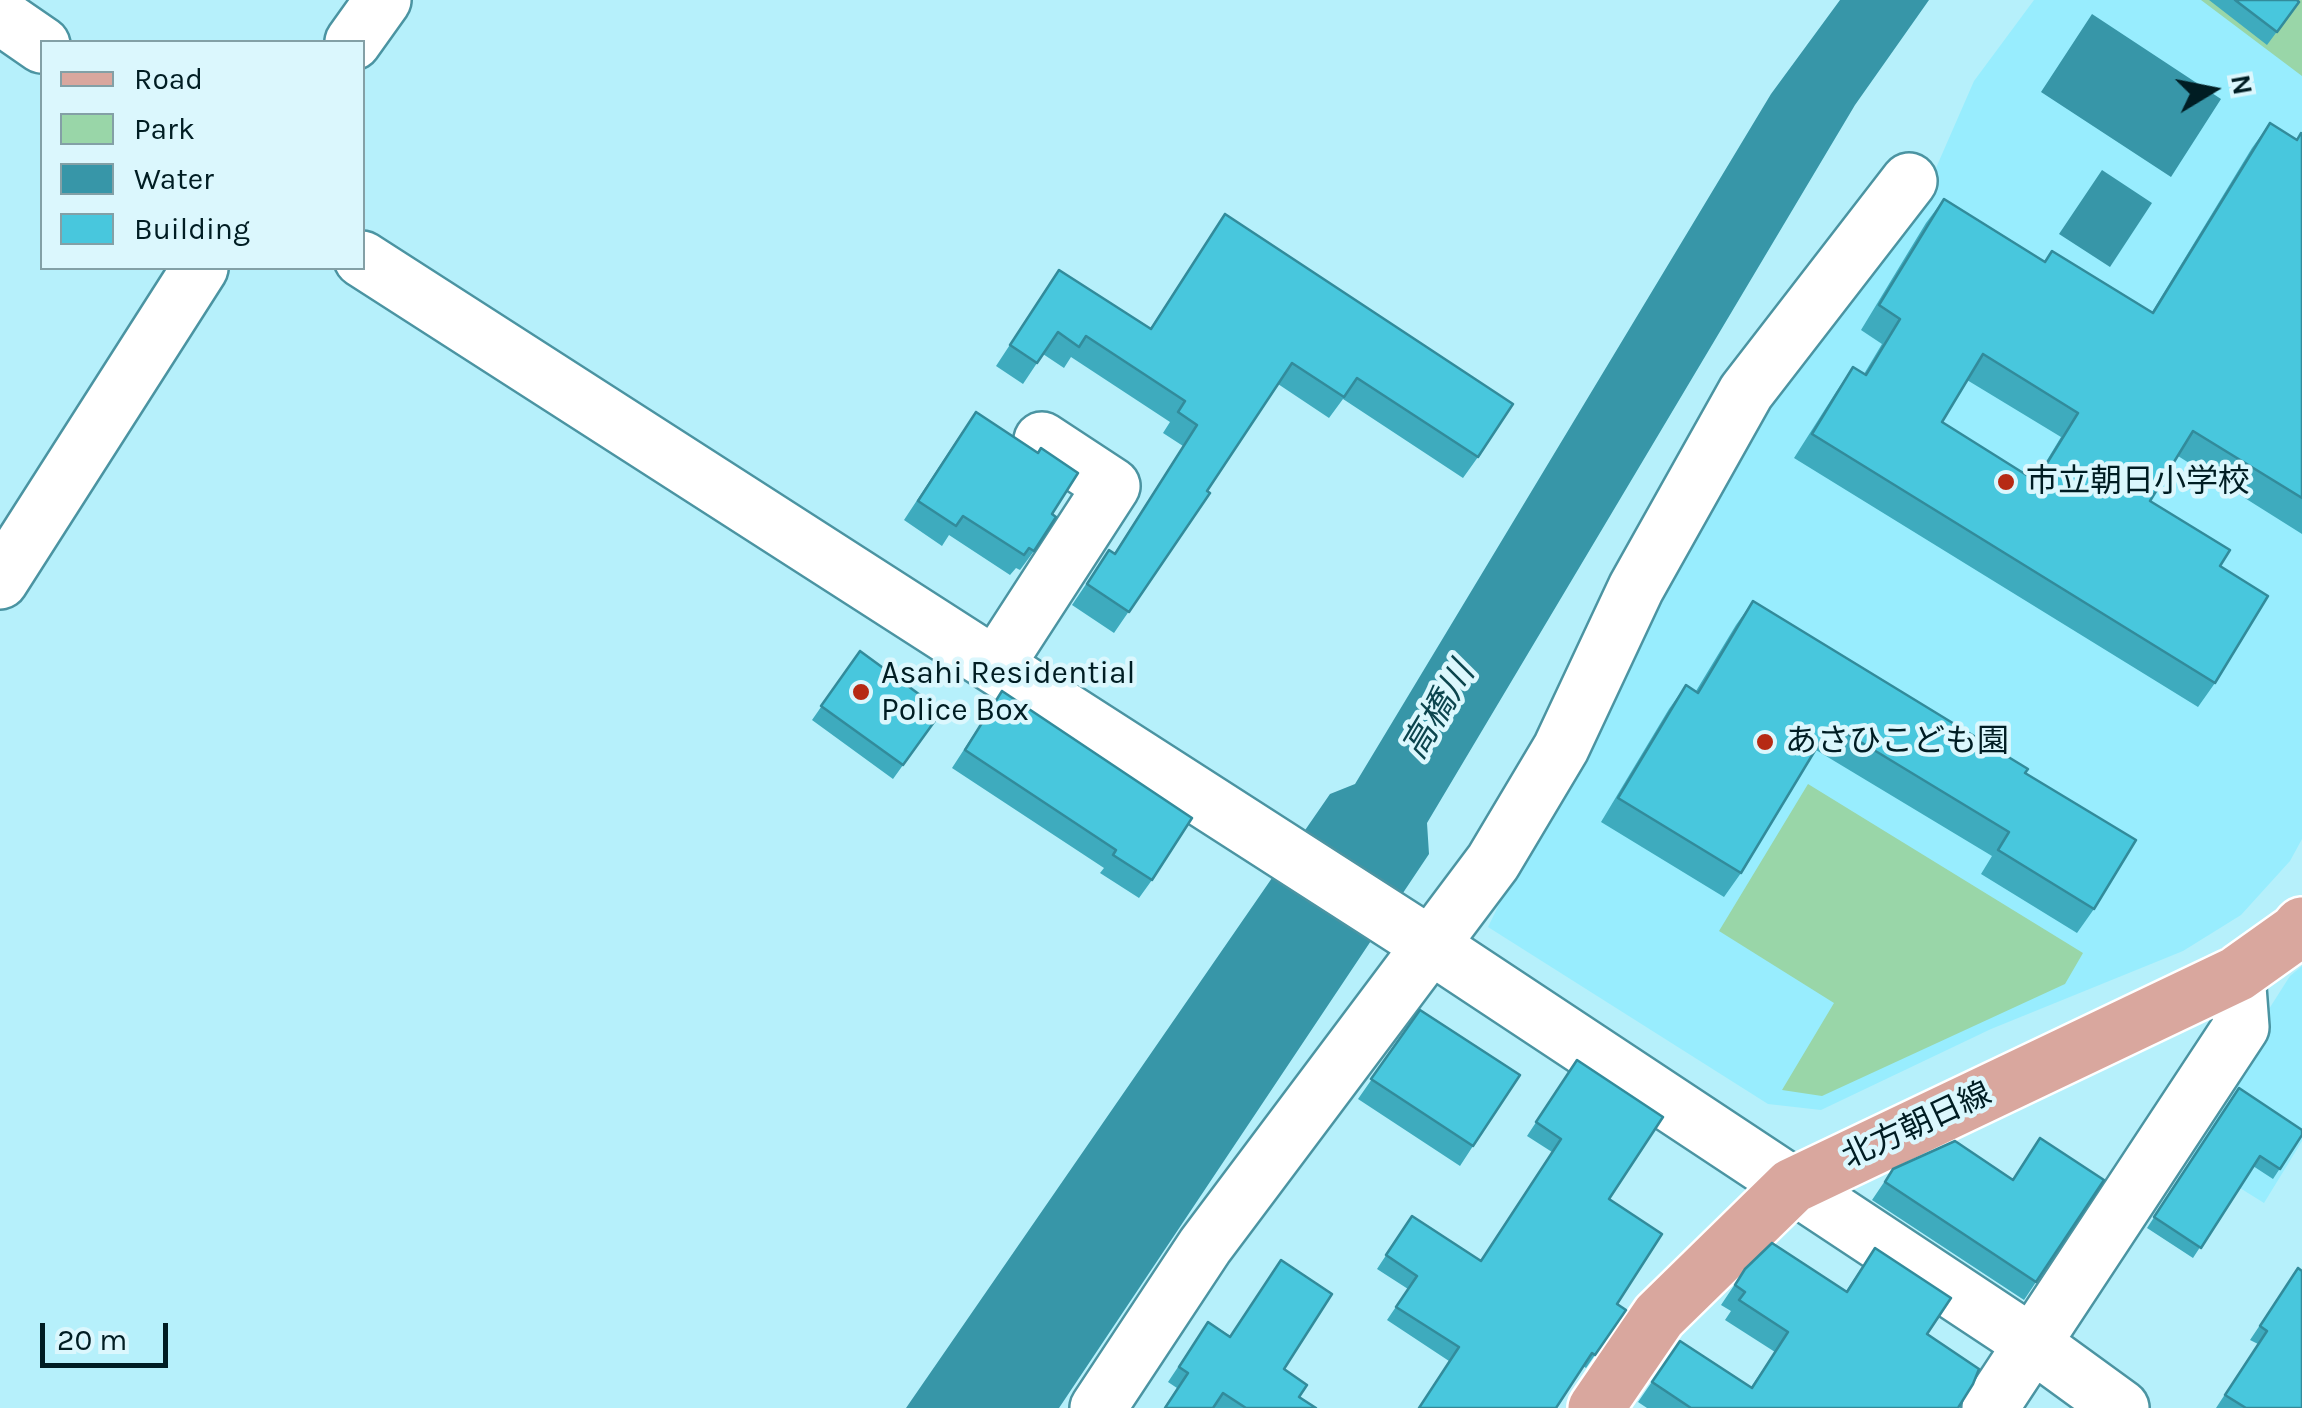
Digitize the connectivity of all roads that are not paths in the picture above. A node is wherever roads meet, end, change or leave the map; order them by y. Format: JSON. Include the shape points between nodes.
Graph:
{"nodes":[{"id":1,"x":384,"y":0,"type":"edge"},
{"id":2,"x":0,"y":16,"type":"edge"},
{"id":3,"x":354,"y":40,"type":"edge"},
{"id":4,"x":40,"y":45,"type":"edge"},
{"id":5,"x":1910,"y":181,"type":"dead end"},
{"id":6,"x":365,"y":261,"type":"edge"},
{"id":7,"x":199,"y":270,"type":"edge"},
{"id":8,"x":1042,"y":440,"type":"dead end"},
{"id":9,"x":0,"y":581,"type":"edge"},
{"id":10,"x":996,"y":665,"type":"junction"},
{"id":11,"x":2302,"y":925,"type":"edge"},
{"id":12,"x":1420,"y":938,"type":"junction"},
{"id":13,"x":2237,"y":974,"type":"junction"},
{"id":14,"x":1792,"y":1186,"type":"junction"},
{"id":15,"x":2033,"y":1344,"type":"junction"},
{"id":16,"x":1098,"y":1408,"type":"edge"},
{"id":17,"x":1596,"y":1408,"type":"edge"},
{"id":18,"x":1990,"y":1408,"type":"edge"},
{"id":19,"x":2121,"y":1408,"type":"edge"}],
"edges":[{"from":1,"to":3,"type":"street"},
{"from":2,"to":4,"type":"street"},
{"from":5,"to":12,"type":"street","via":[[1746,392],[1493,862]]},
{"from":6,"to":10,"type":"street"},
{"from":7,"to":9,"type":"street"},
{"from":8,"to":10,"type":"street","via":[[1112,486]]},
{"from":10,"to":12,"type":"street"},
{"from":11,"to":13,"type":"main road","name":"北方朝日線"},
{"from":12,"to":14,"type":"street"},
{"from":12,"to":16,"type":"street"},
{"from":13,"to":14,"type":"main road","name":"北方朝日線"},
{"from":13,"to":15,"type":"street","via":[[2241,1027]]},
{"from":14,"to":15,"type":"street"},
{"from":14,"to":17,"type":"main road","name":"北方朝日線","via":[[1659,1316]]},
{"from":15,"to":18,"type":"street"},
{"from":15,"to":19,"type":"street"}]}
